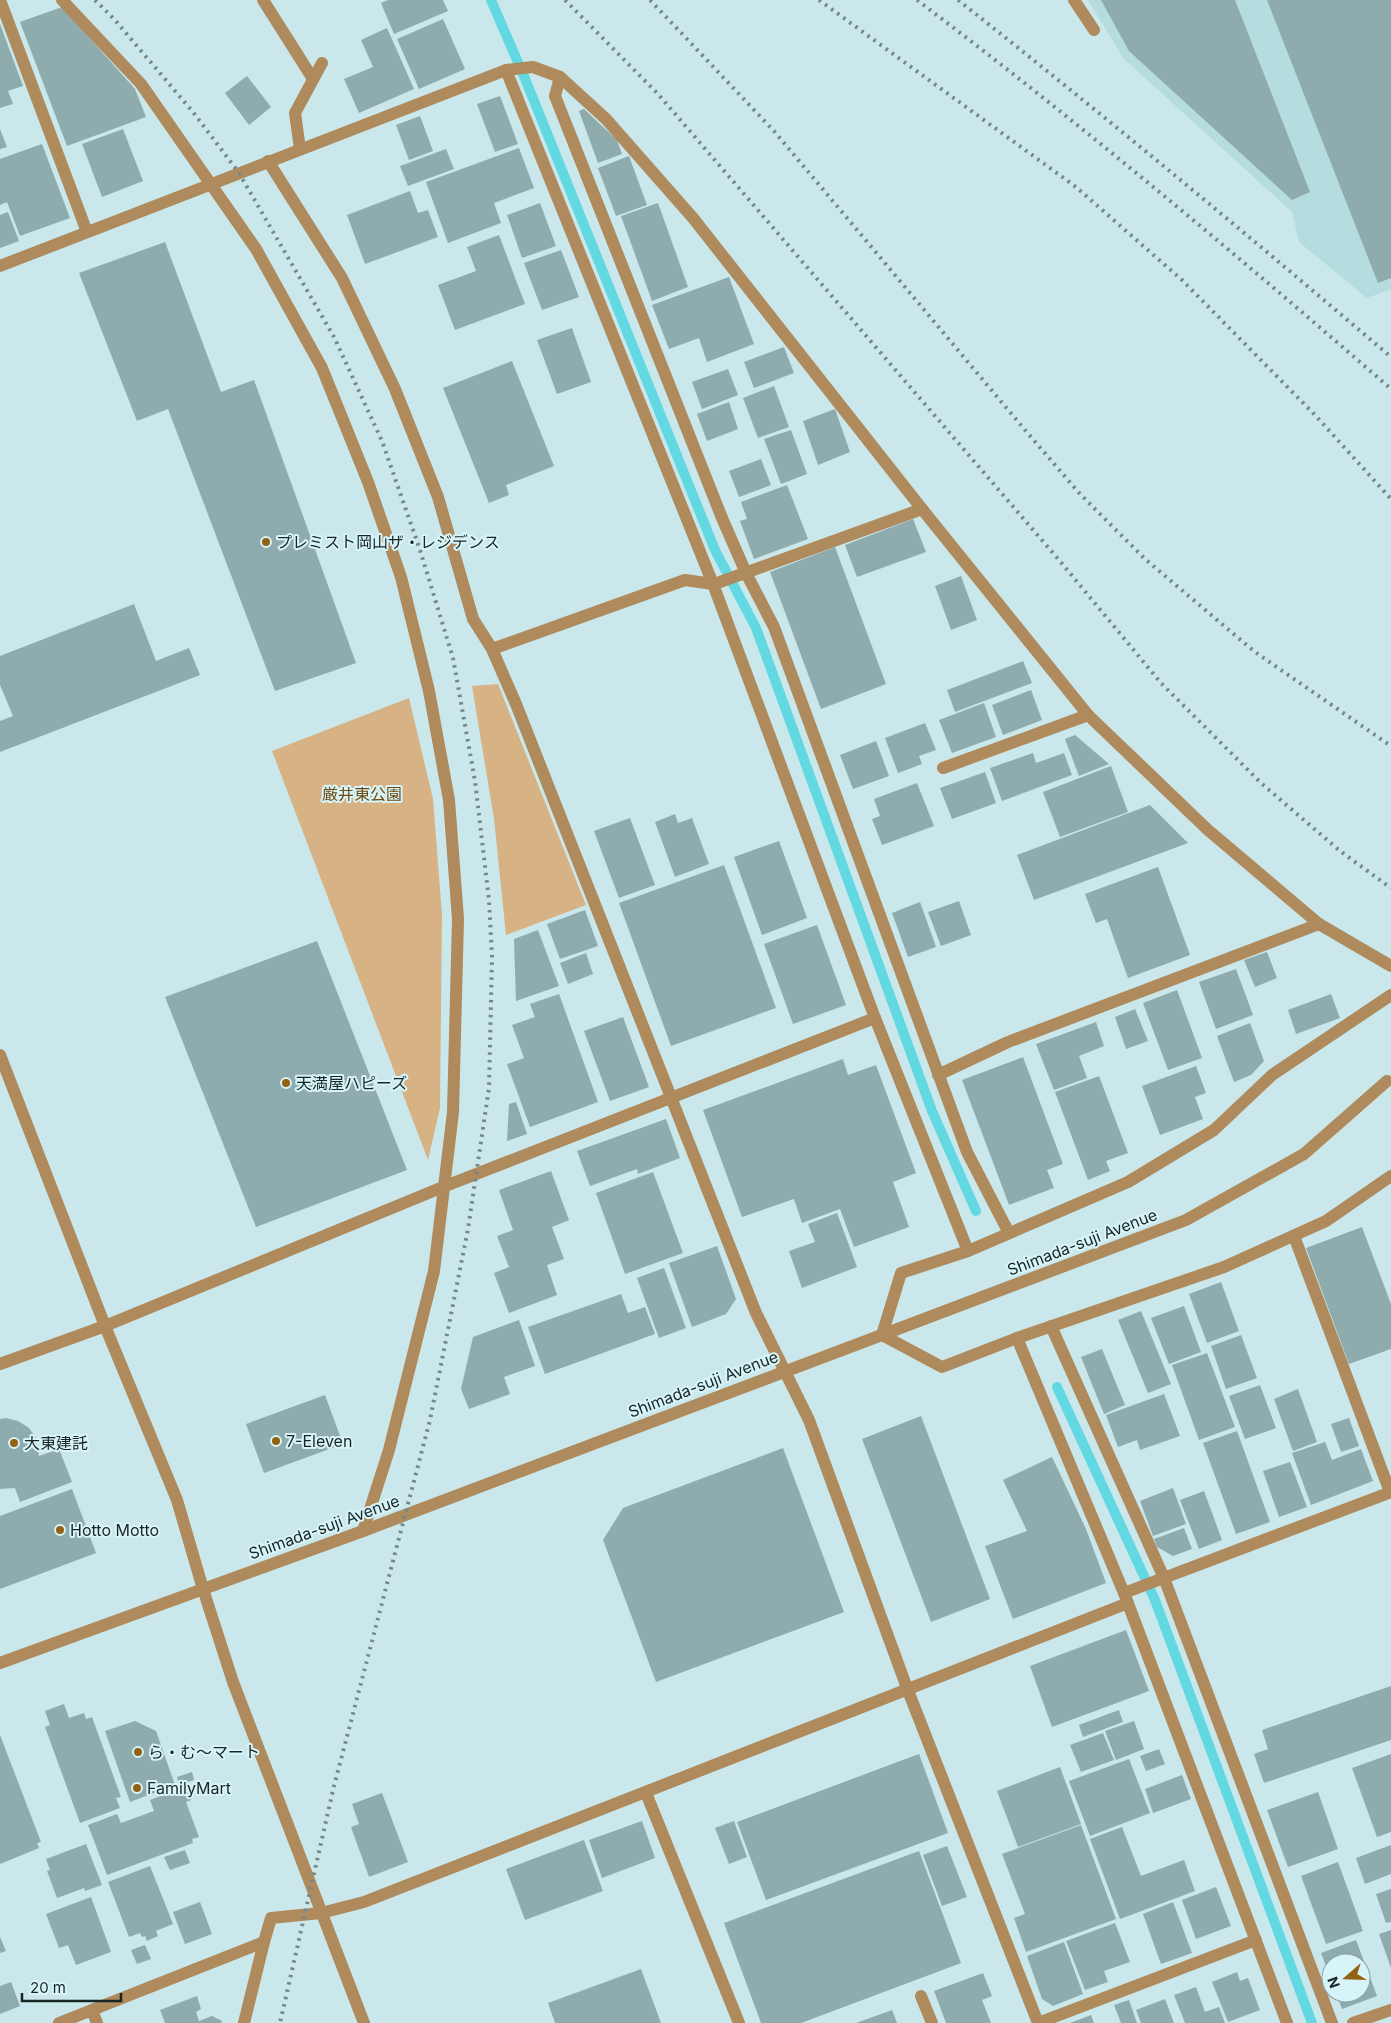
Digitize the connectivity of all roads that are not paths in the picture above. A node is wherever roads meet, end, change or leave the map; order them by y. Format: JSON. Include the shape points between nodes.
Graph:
{"nodes":[{"id":1,"x":0,"y":0,"type":"edge"},
{"id":2,"x":62,"y":0,"type":"edge"},
{"id":3,"x":263,"y":0,"type":"edge"},
{"id":4,"x":1074,"y":0,"type":"edge"},
{"id":5,"x":1094,"y":30,"type":"dead end"},
{"id":6,"x":322,"y":63,"type":"dead end"},
{"id":7,"x":511,"y":69,"type":"junction"},
{"id":8,"x":560,"y":77,"type":"junction"},
{"id":9,"x":313,"y":79,"type":"junction"},
{"id":10,"x":300,"y":149,"type":"junction"},
{"id":11,"x":268,"y":161,"type":"junction"},
{"id":12,"x":210,"y":185,"type":"junction"},
{"id":13,"x":87,"y":232,"type":"junction"},
{"id":14,"x":0,"y":266,"type":"edge"},
{"id":15,"x":922,"y":510,"type":"junction"},
{"id":16,"x":742,"y":574,"type":"junction"},
{"id":17,"x":717,"y":583,"type":"junction"},
{"id":18,"x":492,"y":649,"type":"junction"},
{"id":19,"x":1088,"y":715,"type":"junction"},
{"id":20,"x":943,"y":768,"type":"dead end"},
{"id":21,"x":1319,"y":924,"type":"junction"},
{"id":22,"x":1391,"y":966,"type":"edge"},
{"id":23,"x":1391,"y":995,"type":"edge"},
{"id":24,"x":875,"y":1018,"type":"junction"},
{"id":25,"x":0,"y":1055,"type":"edge"},
{"id":26,"x":938,"y":1075,"type":"junction"},
{"id":27,"x":1387,"y":1081,"type":"dead end"},
{"id":28,"x":672,"y":1097,"type":"junction"},
{"id":29,"x":1391,"y":1176,"type":"edge"},
{"id":30,"x":443,"y":1187,"type":"junction"},
{"id":31,"x":1009,"y":1234,"type":"junction"},
{"id":32,"x":1294,"y":1236,"type":"junction"},
{"id":33,"x":968,"y":1251,"type":"junction"},
{"id":34,"x":104,"y":1326,"type":"junction"},
{"id":35,"x":1052,"y":1326,"type":"junction"},
{"id":36,"x":882,"y":1335,"type":"junction"},
{"id":37,"x":1017,"y":1338,"type":"junction"},
{"id":38,"x":0,"y":1364,"type":"edge"},
{"id":39,"x":785,"y":1370,"type":"junction"},
{"id":40,"x":1390,"y":1492,"type":"edge"},
{"id":41,"x":363,"y":1530,"type":"junction"},
{"id":42,"x":1161,"y":1579,"type":"junction"},
{"id":43,"x":203,"y":1589,"type":"junction"},
{"id":44,"x":1126,"y":1598,"type":"junction"},
{"id":45,"x":0,"y":1663,"type":"edge"},
{"id":46,"x":907,"y":1688,"type":"junction"},
{"id":47,"x":646,"y":1793,"type":"junction"},
{"id":48,"x":321,"y":1913,"type":"junction"},
{"id":49,"x":1256,"y":1940,"type":"junction"},
{"id":50,"x":264,"y":1942,"type":"junction"},
{"id":51,"x":921,"y":1996,"type":"dead end"},
{"id":52,"x":92,"y":2010,"type":"junction"},
{"id":53,"x":1391,"y":2010,"type":"edge"},
{"id":54,"x":59,"y":2023,"type":"edge"},
{"id":55,"x":97,"y":2023,"type":"edge"},
{"id":56,"x":244,"y":2023,"type":"edge"},
{"id":57,"x":364,"y":2023,"type":"edge"},
{"id":58,"x":739,"y":2023,"type":"edge"},
{"id":59,"x":932,"y":2023,"type":"edge"},
{"id":60,"x":1038,"y":2023,"type":"edge"},
{"id":61,"x":1287,"y":2023,"type":"edge"},
{"id":62,"x":1332,"y":2023,"type":"edge"},
{"id":63,"x":1353,"y":2023,"type":"edge"}],
"edges":[{"from":1,"to":13,"type":"street"},
{"from":2,"to":12,"type":"street","via":[[141,84]]},
{"from":3,"to":9,"type":"street"},
{"from":4,"to":5,"type":"street"},
{"from":6,"to":9,"type":"street"},
{"from":7,"to":8,"type":"street","via":[[532,67]]},
{"from":7,"to":10,"type":"street"},
{"from":7,"to":17,"type":"street"},
{"from":8,"to":15,"type":"street","via":[[606,120],[693,218]]},
{"from":8,"to":16,"type":"street","via":[[555,96]]},
{"from":9,"to":10,"type":"street","via":[[295,113]]},
{"from":10,"to":11,"type":"street"},
{"from":11,"to":12,"type":"street"},
{"from":11,"to":18,"type":"street","via":[[342,278],[395,389],[438,497],[473,619]]},
{"from":12,"to":13,"type":"street"},
{"from":12,"to":30,"type":"street","via":[[256,249],[322,368],[368,482],[401,577],[429,691],[449,800],[458,919],[454,1112]]},
{"from":13,"to":14,"type":"street"},
{"from":15,"to":16,"type":"street"},
{"from":15,"to":19,"type":"street"},
{"from":16,"to":17,"type":"street"},
{"from":16,"to":26,"type":"street","via":[[774,627]]},
{"from":17,"to":18,"type":"street","via":[[685,580]]},
{"from":17,"to":24,"type":"street"},
{"from":18,"to":28,"type":"street"},
{"from":19,"to":20,"type":"street"},
{"from":19,"to":21,"type":"street","via":[[1208,830]]},
{"from":21,"to":22,"type":"street"},
{"from":21,"to":26,"type":"street","via":[[1008,1042]]},
{"from":23,"to":31,"type":"street","via":[[1272,1075],[1214,1130],[1128,1182]]},
{"from":24,"to":28,"type":"street"},
{"from":24,"to":33,"type":"street"},
{"from":25,"to":34,"type":"street"},
{"from":26,"to":31,"type":"street","via":[[966,1152]]},
{"from":27,"to":36,"type":"street","name":"Shimada-suji Avenue","via":[[1304,1154],[1186,1220]]},
{"from":28,"to":30,"type":"street"},
{"from":28,"to":39,"type":"street","via":[[756,1313]]},
{"from":29,"to":32,"type":"street","via":[[1326,1220]]},
{"from":30,"to":34,"type":"street"},
{"from":30,"to":41,"type":"street","via":[[434,1271],[390,1450]]},
{"from":31,"to":33,"type":"street"},
{"from":32,"to":35,"type":"street","via":[[1224,1267]]},
{"from":32,"to":40,"type":"street"},
{"from":33,"to":36,"type":"street","via":[[901,1273]]},
{"from":34,"to":38,"type":"street"},
{"from":34,"to":43,"type":"street","via":[[177,1500]]},
{"from":35,"to":37,"type":"street"},
{"from":35,"to":42,"type":"street"},
{"from":36,"to":37,"type":"street","via":[[942,1367]]},
{"from":36,"to":39,"type":"street","name":"Shimada-suji Avenue"},
{"from":37,"to":44,"type":"street"},
{"from":39,"to":41,"type":"street","name":"Shimada-suji Avenue"},
{"from":39,"to":46,"type":"street","via":[[809,1420]]},
{"from":40,"to":42,"type":"street"},
{"from":41,"to":43,"type":"street","name":"Shimada-suji Avenue"},
{"from":42,"to":44,"type":"street","via":[[1138,1587]]},
{"from":42,"to":62,"type":"street"},
{"from":43,"to":45,"type":"street","name":"Shimada-suji Avenue"},
{"from":43,"to":48,"type":"street","via":[[233,1682]]},
{"from":44,"to":46,"type":"street"},
{"from":44,"to":49,"type":"street"},
{"from":46,"to":47,"type":"street"},
{"from":46,"to":60,"type":"street"},
{"from":47,"to":48,"type":"street","via":[[364,1902]]},
{"from":47,"to":58,"type":"street"},
{"from":48,"to":50,"type":"street","via":[[271,1918]]},
{"from":48,"to":57,"type":"street"},
{"from":49,"to":60,"type":"street"},
{"from":49,"to":61,"type":"street"},
{"from":50,"to":52,"type":"street"},
{"from":50,"to":56,"type":"street"},
{"from":51,"to":59,"type":"street"},
{"from":52,"to":54,"type":"street"},
{"from":52,"to":55,"type":"street"},
{"from":53,"to":63,"type":"street"}]}
